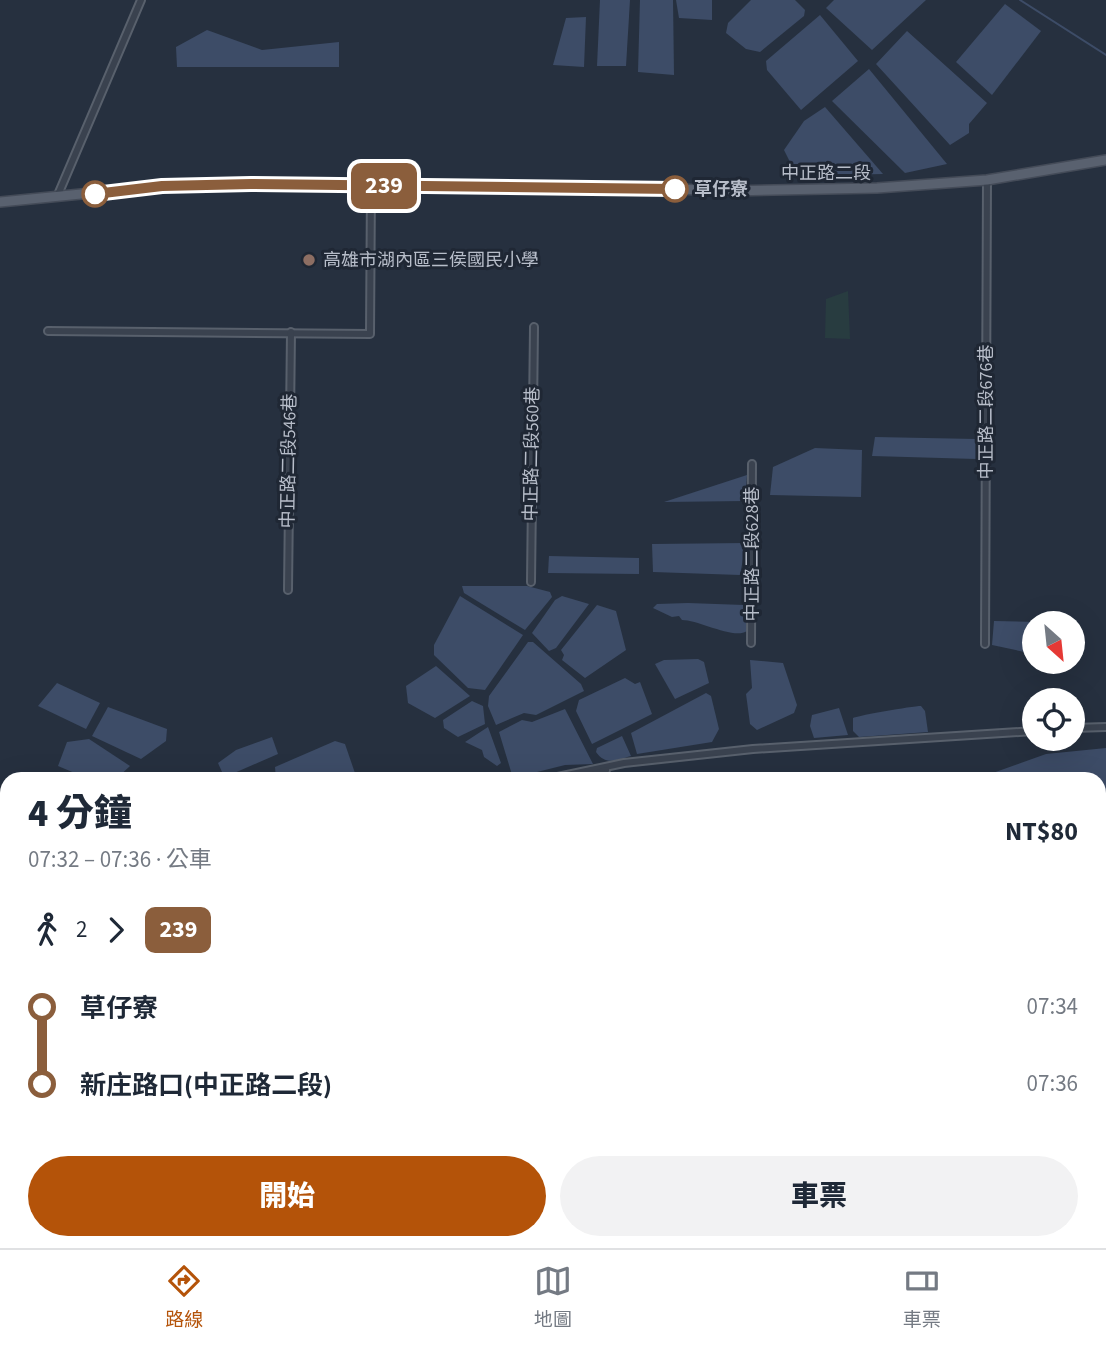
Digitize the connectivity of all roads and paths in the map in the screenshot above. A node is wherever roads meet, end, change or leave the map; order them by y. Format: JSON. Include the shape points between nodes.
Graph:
{"nodes":[{"id":1,"x":141,"y":0,"type":"edge"},
{"id":2,"x":1106,"y":160,"type":"edge"},
{"id":3,"x":987,"y":180,"type":"junction"},
{"id":4,"x":372,"y":186,"type":"junction"},
{"id":5,"x":57,"y":197,"type":"junction"},
{"id":6,"x":0,"y":202,"type":"edge"},
{"id":7,"x":534,"y":327,"type":"dead end"},
{"id":8,"x":48,"y":331,"type":"dead end"},
{"id":9,"x":290,"y":332,"type":"junction"},
{"id":10,"x":752,"y":464,"type":"dead end"},
{"id":11,"x":531,"y":582,"type":"dead end"},
{"id":12,"x":288,"y":590,"type":"dead end"},
{"id":13,"x":751,"y":643,"type":"dead end"},
{"id":14,"x":985,"y":644,"type":"dead end"},
{"id":15,"x":1106,"y":727,"type":"edge"},
{"id":16,"x":1085,"y":728,"type":"edge"},
{"id":17,"x":1022,"y":731,"type":"edge"},
{"id":18,"x":624,"y":763,"type":"junction"},
{"id":19,"x":581,"y":772,"type":"edge"},
{"id":20,"x":600,"y":772,"type":"edge"}],
"edges":[{"from":1,"to":5,"type":"street"},
{"from":2,"to":3,"type":"main road","name":"中正路二段"},
{"from":3,"to":4,"type":"main road","name":"中正路二段","via":[[729,191]]},
{"from":3,"to":14,"type":"street","name":"中正路二段676巷"},
{"from":4,"to":5,"type":"main road","name":"中正路二段","via":[[162,186]]},
{"from":4,"to":9,"type":"street","via":[[370,334]]},
{"from":5,"to":6,"type":"main road","name":"中正路二段"},
{"from":7,"to":11,"type":"street","name":"中正路二段560巷"},
{"from":8,"to":9,"type":"street"},
{"from":9,"to":12,"type":"street","name":"中正路二段546巷"},
{"from":10,"to":13,"type":"street","name":"中正路二段628巷"},
{"from":15,"to":16,"type":"street"},
{"from":17,"to":18,"type":"street","via":[[753,749]]},
{"from":18,"to":19,"type":"street"},
{"from":18,"to":20,"type":"street"}]}
